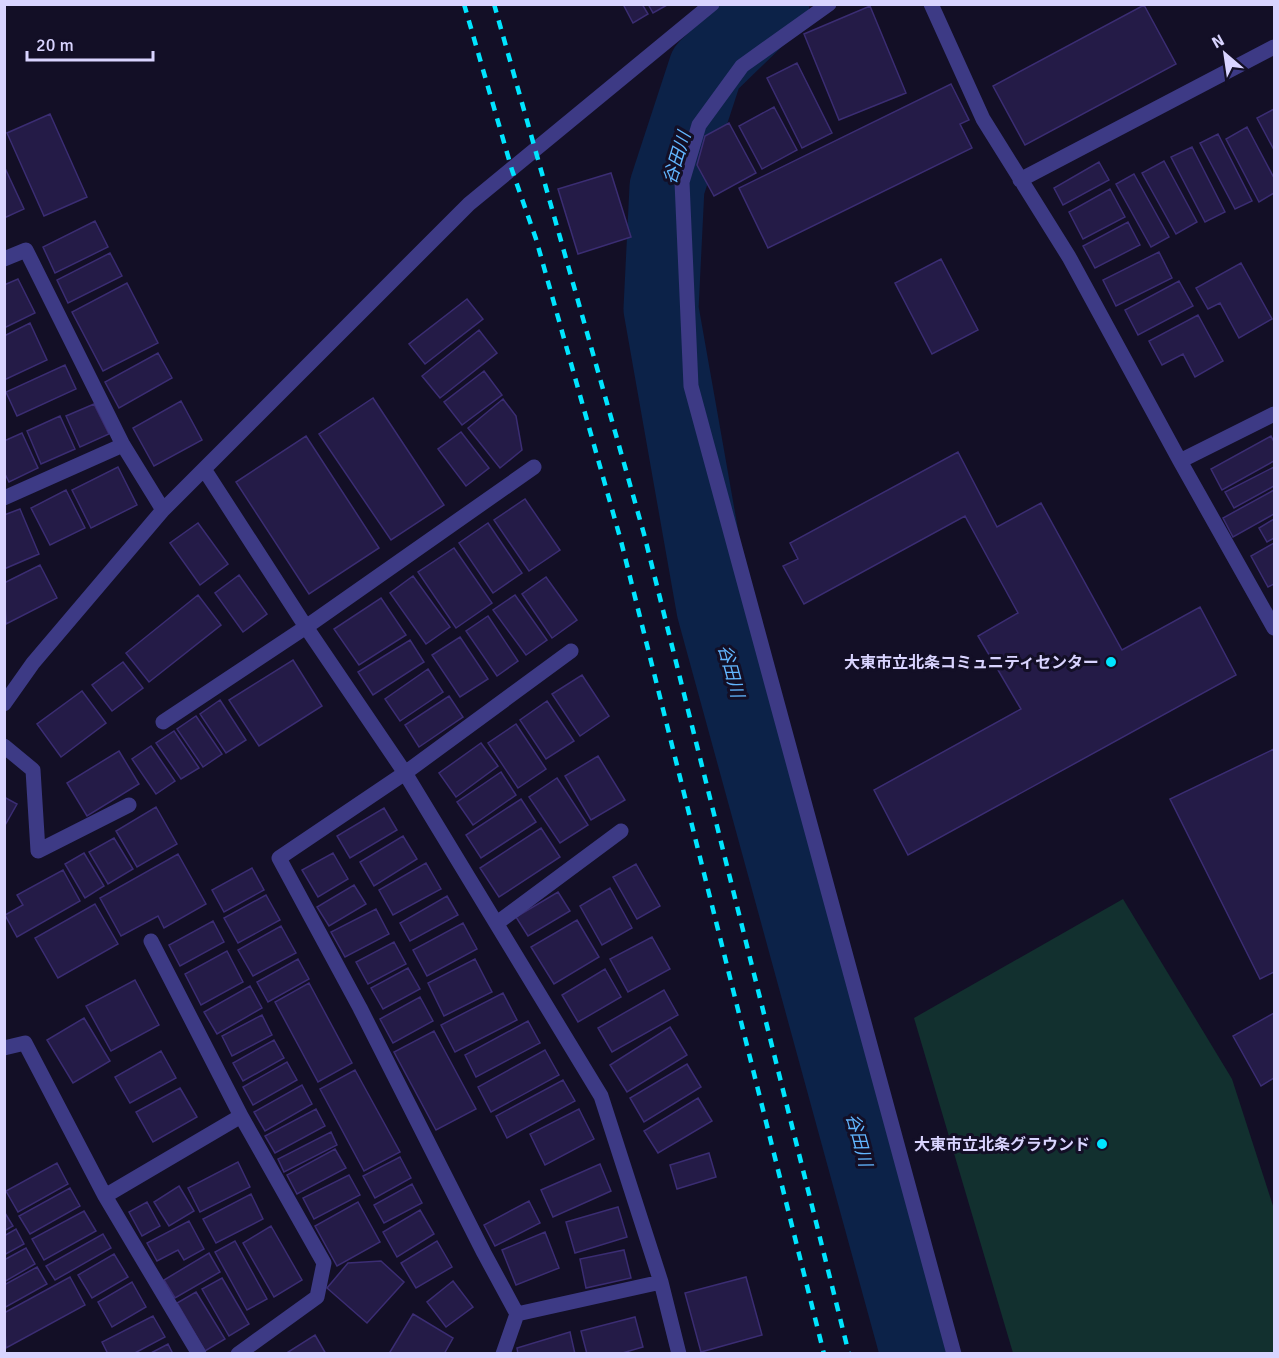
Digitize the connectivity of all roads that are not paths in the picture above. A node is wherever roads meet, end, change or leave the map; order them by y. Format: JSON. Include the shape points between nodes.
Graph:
{"nodes":[{"id":1,"x":712,"y":4,"type":"edge"},
{"id":2,"x":829,"y":4,"type":"edge"},
{"id":3,"x":931,"y":4,"type":"edge"},
{"id":4,"x":1275,"y":47,"type":"edge"},
{"id":5,"x":1020,"y":180,"type":"junction"},
{"id":6,"x":4,"y":259,"type":"edge"},
{"id":7,"x":1275,"y":414,"type":"edge"},
{"id":8,"x":123,"y":445,"type":"junction"},
{"id":9,"x":1180,"y":461,"type":"junction"},
{"id":10,"x":534,"y":466,"type":"dead end"},
{"id":11,"x":204,"y":469,"type":"junction"},
{"id":12,"x":4,"y":498,"type":"edge"},
{"id":13,"x":163,"y":510,"type":"junction"},
{"id":14,"x":306,"y":627,"type":"junction"},
{"id":15,"x":1275,"y":628,"type":"edge"},
{"id":16,"x":571,"y":651,"type":"dead end"},
{"id":17,"x":4,"y":704,"type":"edge"},
{"id":18,"x":164,"y":722,"type":"dead end"},
{"id":19,"x":4,"y":746,"type":"edge"},
{"id":20,"x":405,"y":773,"type":"junction"},
{"id":21,"x":129,"y":805,"type":"dead end"},
{"id":22,"x":621,"y":831,"type":"dead end"},
{"id":23,"x":497,"y":923,"type":"junction"},
{"id":24,"x":151,"y":941,"type":"dead end"},
{"id":25,"x":4,"y":1048,"type":"edge"},
{"id":26,"x":241,"y":1116,"type":"junction"},
{"id":27,"x":105,"y":1196,"type":"junction"},
{"id":28,"x":661,"y":1282,"type":"junction"},
{"id":29,"x":517,"y":1314,"type":"junction"},
{"id":30,"x":199,"y":1353,"type":"edge"},
{"id":31,"x":238,"y":1353,"type":"edge"},
{"id":32,"x":503,"y":1353,"type":"edge"},
{"id":33,"x":679,"y":1353,"type":"edge"},
{"id":34,"x":954,"y":1353,"type":"edge"}],
"edges":[{"from":1,"to":11,"type":"street","via":[[469,204]]},
{"from":2,"to":34,"type":"street","via":[[742,66],[699,125],[682,182],[691,386]]},
{"from":3,"to":5,"type":"street","via":[[983,119]]},
{"from":4,"to":5,"type":"street"},
{"from":5,"to":9,"type":"street","via":[[1069,257]]},
{"from":6,"to":8,"type":"street","via":[[26,250]]},
{"from":7,"to":9,"type":"street"},
{"from":8,"to":12,"type":"street"},
{"from":8,"to":13,"type":"street"},
{"from":9,"to":15,"type":"street"},
{"from":10,"to":14,"type":"street"},
{"from":11,"to":13,"type":"street"},
{"from":11,"to":14,"type":"street"},
{"from":13,"to":17,"type":"street","via":[[33,663]]},
{"from":14,"to":18,"type":"street"},
{"from":14,"to":20,"type":"street"},
{"from":16,"to":20,"type":"street"},
{"from":19,"to":21,"type":"street","via":[[33,770],[38,851]]},
{"from":20,"to":23,"type":"street"},
{"from":20,"to":29,"type":"street","via":[[279,858]]},
{"from":22,"to":23,"type":"street"},
{"from":23,"to":28,"type":"street","via":[[601,1096]]},
{"from":24,"to":26,"type":"street"},
{"from":25,"to":27,"type":"street","via":[[25,1043]]},
{"from":26,"to":27,"type":"street"},
{"from":26,"to":31,"type":"street","via":[[324,1263],[317,1297]]},
{"from":27,"to":30,"type":"street"},
{"from":28,"to":29,"type":"street"},
{"from":28,"to":33,"type":"street"},
{"from":29,"to":32,"type":"street"}]}
